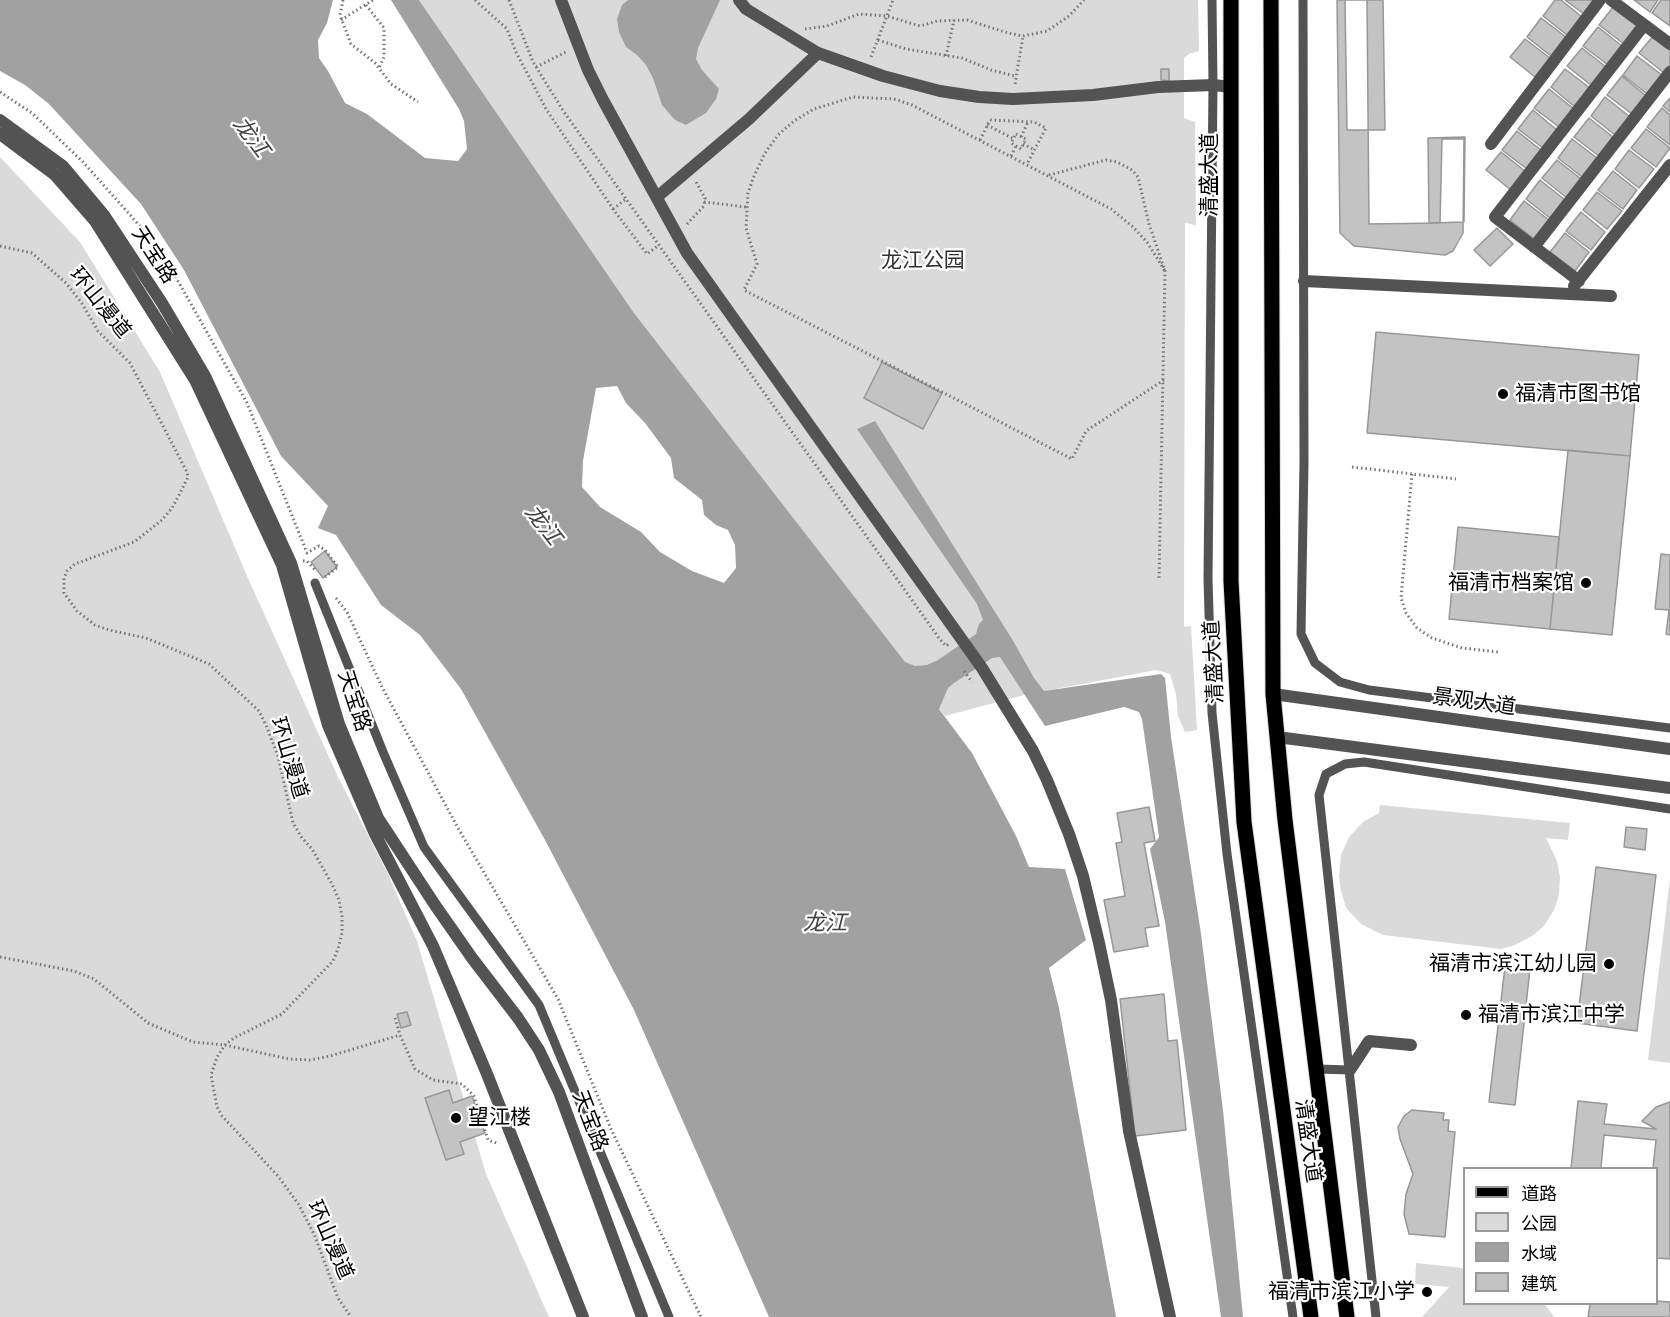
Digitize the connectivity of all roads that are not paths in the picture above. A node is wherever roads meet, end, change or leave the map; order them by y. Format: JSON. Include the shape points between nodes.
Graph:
{"nodes":[{"id":1,"x":561,"y":0,"type":"edge"},
{"id":2,"x":739,"y":0,"type":"edge"},
{"id":3,"x":1212,"y":0,"type":"edge"},
{"id":4,"x":1231,"y":0,"type":"edge"},
{"id":5,"x":1272,"y":0,"type":"edge"},
{"id":6,"x":1303,"y":0,"type":"edge"},
{"id":7,"x":1600,"y":0,"type":"edge"},
{"id":8,"x":1611,"y":0,"type":"edge"},
{"id":9,"x":1644,"y":25,"type":"junction"},
{"id":10,"x":1670,"y":44,"type":"edge"},
{"id":11,"x":818,"y":53,"type":"junction"},
{"id":12,"x":1670,"y":72,"type":"edge"},
{"id":13,"x":1213,"y":85,"type":"junction"},
{"id":14,"x":1232,"y":87,"type":"junction"},
{"id":15,"x":0,"y":120,"type":"edge"},
{"id":16,"x":0,"y":134,"type":"edge"},
{"id":17,"x":1491,"y":144,"type":"dead end"},
{"id":18,"x":1670,"y":165,"type":"edge"},
{"id":19,"x":657,"y":197,"type":"junction"},
{"id":20,"x":1534,"y":247,"type":"junction"},
{"id":21,"x":1304,"y":281,"type":"junction"},
{"id":22,"x":1579,"y":281,"type":"junction"},
{"id":23,"x":1567,"y":293,"type":"junction"},
{"id":24,"x":1611,"y":296,"type":"dead end"},
{"id":25,"x":319,"y":581,"type":"road end"},
{"id":26,"x":1274,"y":694,"type":"junction"},
{"id":27,"x":1670,"y":728,"type":"edge"},
{"id":28,"x":1277,"y":737,"type":"junction"},
{"id":29,"x":1670,"y":749,"type":"edge"},
{"id":30,"x":1670,"y":788,"type":"edge"},
{"id":31,"x":1670,"y":809,"type":"edge"},
{"id":32,"x":1411,"y":1044,"type":"dead end"},
{"id":33,"x":1317,"y":1069,"type":"junction"},
{"id":34,"x":1350,"y":1070,"type":"junction"},
{"id":35,"x":583,"y":1317,"type":"edge"},
{"id":36,"x":642,"y":1317,"type":"edge"},
{"id":37,"x":669,"y":1317,"type":"edge"},
{"id":38,"x":1170,"y":1317,"type":"edge"},
{"id":39,"x":1293,"y":1317,"type":"edge"},
{"id":40,"x":1311,"y":1317,"type":"edge"},
{"id":41,"x":1347,"y":1317,"type":"edge"},
{"id":42,"x":1376,"y":1317,"type":"edge"}],
"edges":[{"from":1,"to":19,"type":"street","via":[[588,70]]},
{"from":2,"to":11,"type":"street","via":[[746,9]]},
{"from":3,"to":13,"type":"lane"},
{"from":4,"to":14,"type":"main road","name":"清盛大道"},
{"from":5,"to":26,"type":"main road","name":"清盛大道"},
{"from":6,"to":21,"type":"lane"},
{"from":7,"to":17,"type":"street"},
{"from":8,"to":9,"type":"street"},
{"from":9,"to":10,"type":"street"},
{"from":9,"to":20,"type":"street","via":[[1495,217]]},
{"from":11,"to":13,"type":"street","via":[[940,91],[979,97],[1093,96],[1158,87]]},
{"from":11,"to":19,"type":"street","via":[[750,119]]},
{"from":12,"to":20,"type":"street"},
{"from":13,"to":14,"type":"street"},
{"from":13,"to":39,"type":"lane","via":[[1208,567],[1212,713],[1227,854]]},
{"from":14,"to":40,"type":"main road","name":"清盛大道","via":[[1231,581],[1244,822]]},
{"from":15,"to":36,"type":"street","name":"天宝路","via":[[63,166],[104,214],[205,376],[291,563],[339,724],[378,818],[539,1050],[559,1092]]},
{"from":16,"to":35,"type":"street","name":"天宝路","via":[[55,175],[95,221],[195,380],[282,565],[328,725],[375,834],[433,946]]},
{"from":18,"to":22,"type":"street"},
{"from":19,"to":38,"type":"street","via":[[707,284],[963,640],[1033,751],[1070,834],[1083,876],[1112,1000],[1130,1131]]},
{"from":20,"to":22,"type":"street"},
{"from":21,"to":23,"type":"street"},
{"from":21,"to":27,"type":"lane","via":[[1301,634],[1315,663],[1340,682],[1369,690]]},
{"from":22,"to":23,"type":"street"},
{"from":23,"to":24,"type":"street"},
{"from":25,"to":37,"type":"lane","via":[[383,752],[424,846],[539,1005]]},
{"from":26,"to":28,"type":"main road","name":"清盛大道"},
{"from":26,"to":29,"type":"street","name":"景观大道"},
{"from":28,"to":30,"type":"street"},
{"from":28,"to":33,"type":"main road","name":"清盛大道"},
{"from":31,"to":34,"type":"lane","via":[[1364,762],[1345,764],[1326,774],[1319,795]]},
{"from":32,"to":34,"type":"street","via":[[1369,1041]]},
{"from":33,"to":34,"type":"lane"},
{"from":33,"to":41,"type":"main road","name":"清盛大道"},
{"from":34,"to":42,"type":"lane"}]}
